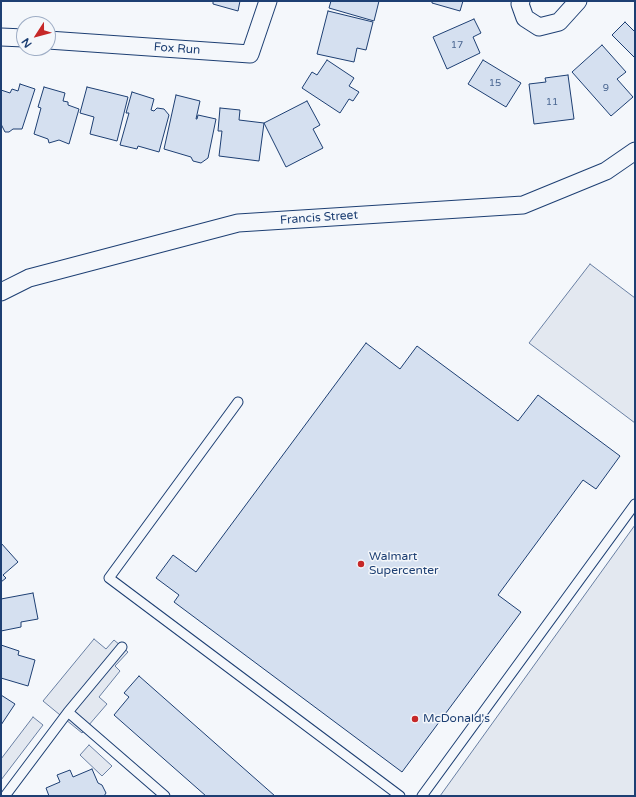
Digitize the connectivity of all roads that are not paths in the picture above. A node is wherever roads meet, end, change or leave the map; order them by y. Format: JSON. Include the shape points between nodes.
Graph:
{"nodes":[{"id":1,"x":268,"y":1,"type":"edge"},
{"id":2,"x":521,"y":1,"type":"edge"},
{"id":3,"x":578,"y":1,"type":"edge"},
{"id":4,"x":1,"y":37,"type":"edge"},
{"id":5,"x":16,"y":38,"type":"edge"},
{"id":6,"x":56,"y":41,"type":"edge"},
{"id":7,"x":635,"y":151,"type":"edge"},
{"id":8,"x":1,"y":292,"type":"edge"},
{"id":9,"x":238,"y":402,"type":"dead end"},
{"id":10,"x":635,"y":504,"type":"edge"},
{"id":11,"x":122,"y":647,"type":"dead end"},
{"id":12,"x":68,"y":712,"type":"junction"},
{"id":13,"x":5,"y":796,"type":"edge"},
{"id":14,"x":165,"y":796,"type":"edge"},
{"id":15,"x":400,"y":796,"type":"edge"},
{"id":16,"x":422,"y":796,"type":"edge"}],
"edges":[{"from":1,"to":6,"type":"street","name":"Fox Run","via":[[250,54]]},
{"from":2,"to":3,"type":"street","via":[[525,18],[539,27],[559,22]]},
{"from":4,"to":5,"type":"street"},
{"from":7,"to":8,"type":"street","name":"Francis Street","via":[[606,171],[523,205],[238,223],[29,278]]},
{"from":9,"to":15,"type":"lane","via":[[109,578]]},
{"from":10,"to":16,"type":"lane"},
{"from":11,"to":12,"type":"lane"},
{"from":12,"to":13,"type":"lane"},
{"from":12,"to":14,"type":"lane"}]}
